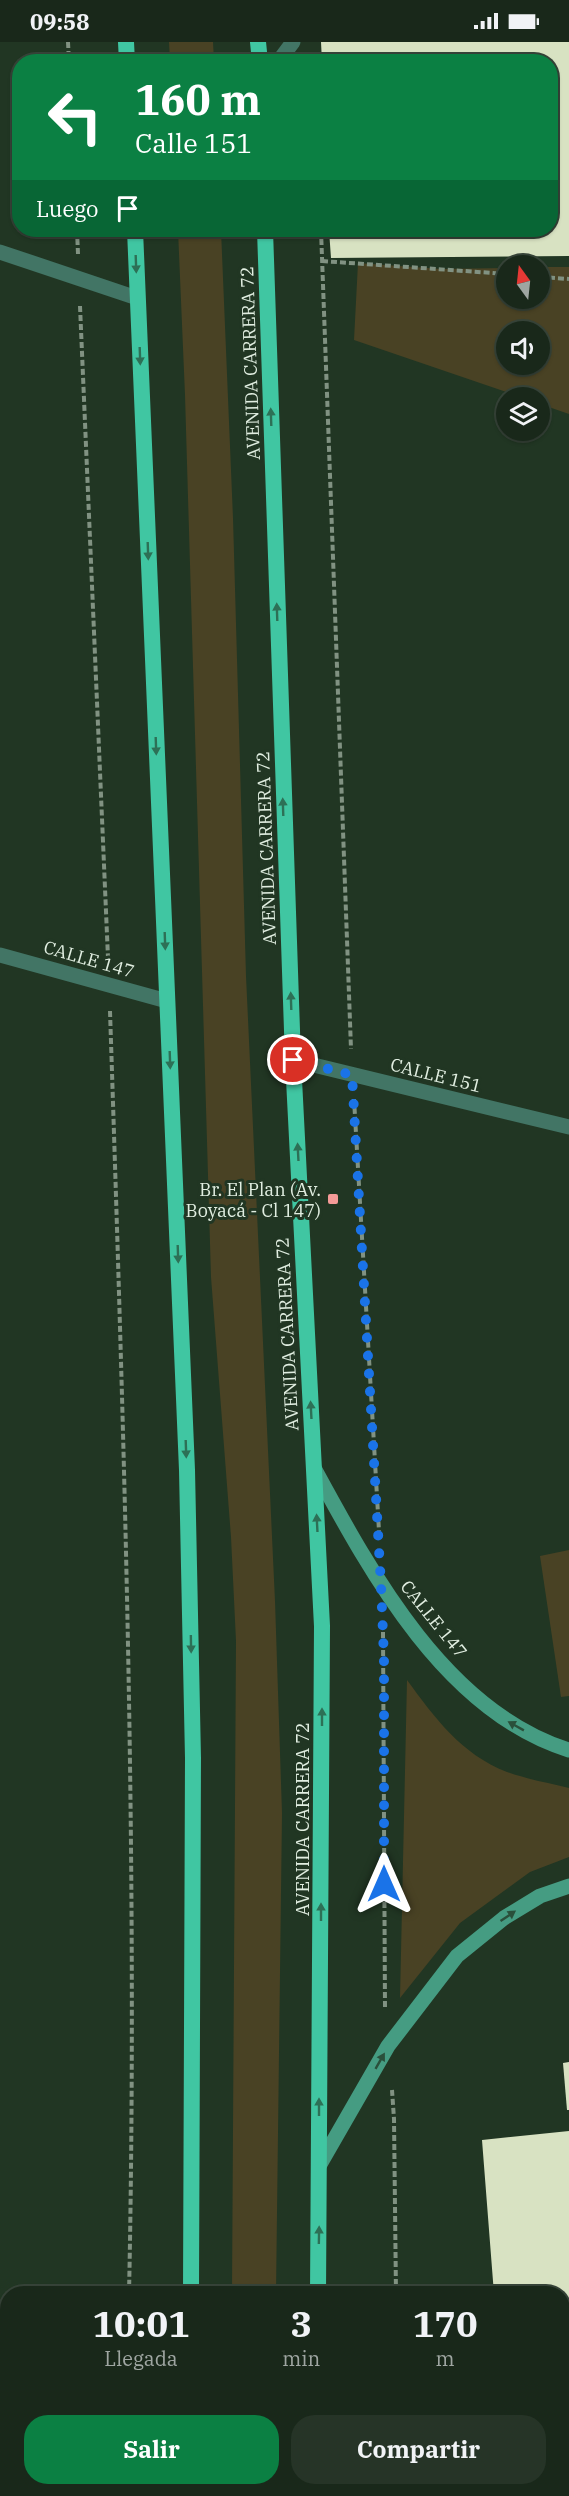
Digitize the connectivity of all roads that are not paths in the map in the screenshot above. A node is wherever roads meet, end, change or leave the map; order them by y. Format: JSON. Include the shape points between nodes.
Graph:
{"nodes":[{"id":1,"x":135,"y":237,"type":"edge"},
{"id":2,"x":265,"y":237,"type":"edge"},
{"id":3,"x":0,"y":252,"type":"edge"},
{"id":4,"x":137,"y":298,"type":"junction"},
{"id":5,"x":0,"y":955,"type":"edge"},
{"id":6,"x":167,"y":1001,"type":"junction"},
{"id":7,"x":293,"y":1060,"type":"junction"},
{"id":8,"x":569,"y":1127,"type":"edge"},
{"id":9,"x":314,"y":1468,"type":"junction"},
{"id":10,"x":569,"y":1750,"type":"edge"},
{"id":11,"x":569,"y":1886,"type":"edge"},
{"id":12,"x":319,"y":2166,"type":"junction"},
{"id":13,"x":191,"y":2286,"type":"edge"},
{"id":14,"x":318,"y":2286,"type":"edge"}],
"edges":[{"from":1,"to":4,"type":"highway","one_way":true},
{"from":7,"to":2,"type":"highway","name":"AVENIDA CARRERA 72","one_way":true},
{"from":3,"to":4,"type":"street"},
{"from":4,"to":6,"type":"highway","one_way":true},
{"from":5,"to":6,"type":"street","name":"CALLE 147"},
{"from":6,"to":13,"type":"highway","one_way":true,"via":[[187,1470],[193,1758]]},
{"from":7,"to":8,"type":"street","name":"CALLE 151"},
{"from":9,"to":7,"type":"highway","name":"AVENIDA CARRERA 72","one_way":true},
{"from":10,"to":9,"type":"main road","name":"CALLE 147","one_way":true,"via":[[514,1725],[484,1703],[427,1646],[381,1585]]},
{"from":12,"to":9,"type":"highway","name":"AVENIDA CARRERA 72","one_way":true,"via":[[322,1626]]},
{"from":12,"to":11,"type":"main road","one_way":true,"via":[[388,2046],[457,1956],[504,1918],[540,1896]]},
{"from":14,"to":12,"type":"highway","name":"AVENIDA CARRERA 72","one_way":true}]}
